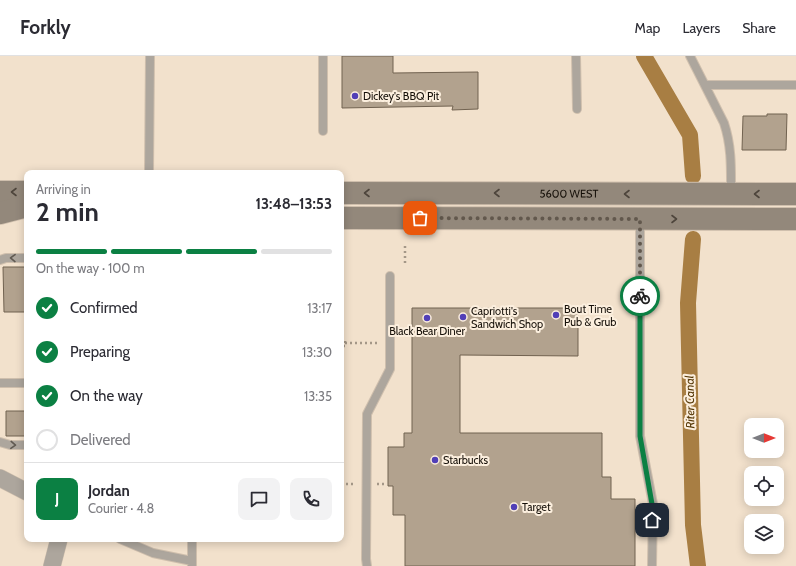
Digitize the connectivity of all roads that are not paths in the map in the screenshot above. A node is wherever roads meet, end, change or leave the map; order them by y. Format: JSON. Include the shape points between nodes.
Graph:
{"nodes":[{"id":1,"x":150,"y":56,"type":"edge"},
{"id":2,"x":323,"y":56,"type":"edge"},
{"id":3,"x":576,"y":56,"type":"edge"},
{"id":4,"x":690,"y":56,"type":"edge"},
{"id":5,"x":705,"y":85,"type":"junction"},
{"id":6,"x":796,"y":85,"type":"edge"},
{"id":7,"x":577,"y":109,"type":"dead end"},
{"id":8,"x":323,"y":131,"type":"dead end"},
{"id":9,"x":149,"y":170,"type":"edge"},
{"id":10,"x":0,"y":192,"type":"edge"},
{"id":11,"x":24,"y":192,"type":"edge"},
{"id":12,"x":344,"y":193,"type":"edge"},
{"id":13,"x":731,"y":194,"type":"junction"},
{"id":14,"x":796,"y":194,"type":"edge"},
{"id":15,"x":24,"y":207,"type":"edge"},
{"id":16,"x":0,"y":213,"type":"edge"},
{"id":17,"x":0,"y":218,"type":"edge"},
{"id":18,"x":24,"y":218,"type":"edge"},
{"id":19,"x":344,"y":218,"type":"edge"},
{"id":20,"x":640,"y":219,"type":"junction"},
{"id":21,"x":796,"y":219,"type":"edge"},
{"id":22,"x":24,"y":258,"type":"edge"},
{"id":23,"x":0,"y":260,"type":"edge"},
{"id":24,"x":390,"y":276,"type":"dead end"},
{"id":25,"x":0,"y":383,"type":"edge"},
{"id":26,"x":24,"y":383,"type":"edge"},
{"id":27,"x":0,"y":442,"type":"edge"},
{"id":28,"x":24,"y":445,"type":"edge"},
{"id":29,"x":0,"y":478,"type":"edge"},
{"id":30,"x":24,"y":490,"type":"edge"},
{"id":31,"x":58,"y":542,"type":"edge"},
{"id":32,"x":127,"y":542,"type":"edge"},
{"id":33,"x":192,"y":542,"type":"edge"},
{"id":34,"x":192,"y":564,"type":"edge"},
{"id":35,"x":52,"y":566,"type":"edge"},
{"id":36,"x":367,"y":566,"type":"edge"},
{"id":37,"x":652,"y":566,"type":"edge"}],
"edges":[{"from":1,"to":9,"type":"lane"},
{"from":2,"to":8,"type":"lane"},
{"from":3,"to":7,"type":"lane"},
{"from":4,"to":5,"type":"lane"},
{"from":5,"to":6,"type":"lane"},
{"from":5,"to":13,"type":"lane","via":[[728,134]]},
{"from":11,"to":10,"type":"main road","one_way":true},
{"from":13,"to":12,"type":"main road","name":"5600 WEST","one_way":true},
{"from":14,"to":13,"type":"main road","name":"5600 WEST","one_way":true},
{"from":15,"to":16,"type":"main road"},
{"from":17,"to":18,"type":"main road"},
{"from":19,"to":20,"type":"main road"},
{"from":20,"to":21,"type":"main road","one_way":true},
{"from":20,"to":37,"type":"lane","via":[[640,436],[652,504]]},
{"from":22,"to":23,"type":"lane","one_way":true},
{"from":24,"to":36,"type":"lane","via":[[390,369],[367,414]]},
{"from":25,"to":26,"type":"lane"},
{"from":27,"to":28,"type":"lane","one_way":true},
{"from":29,"to":30,"type":"street"},
{"from":31,"to":35,"type":"street"},
{"from":32,"to":34,"type":"lane","via":[[153,553]]},
{"from":33,"to":34,"type":"lane"}]}
